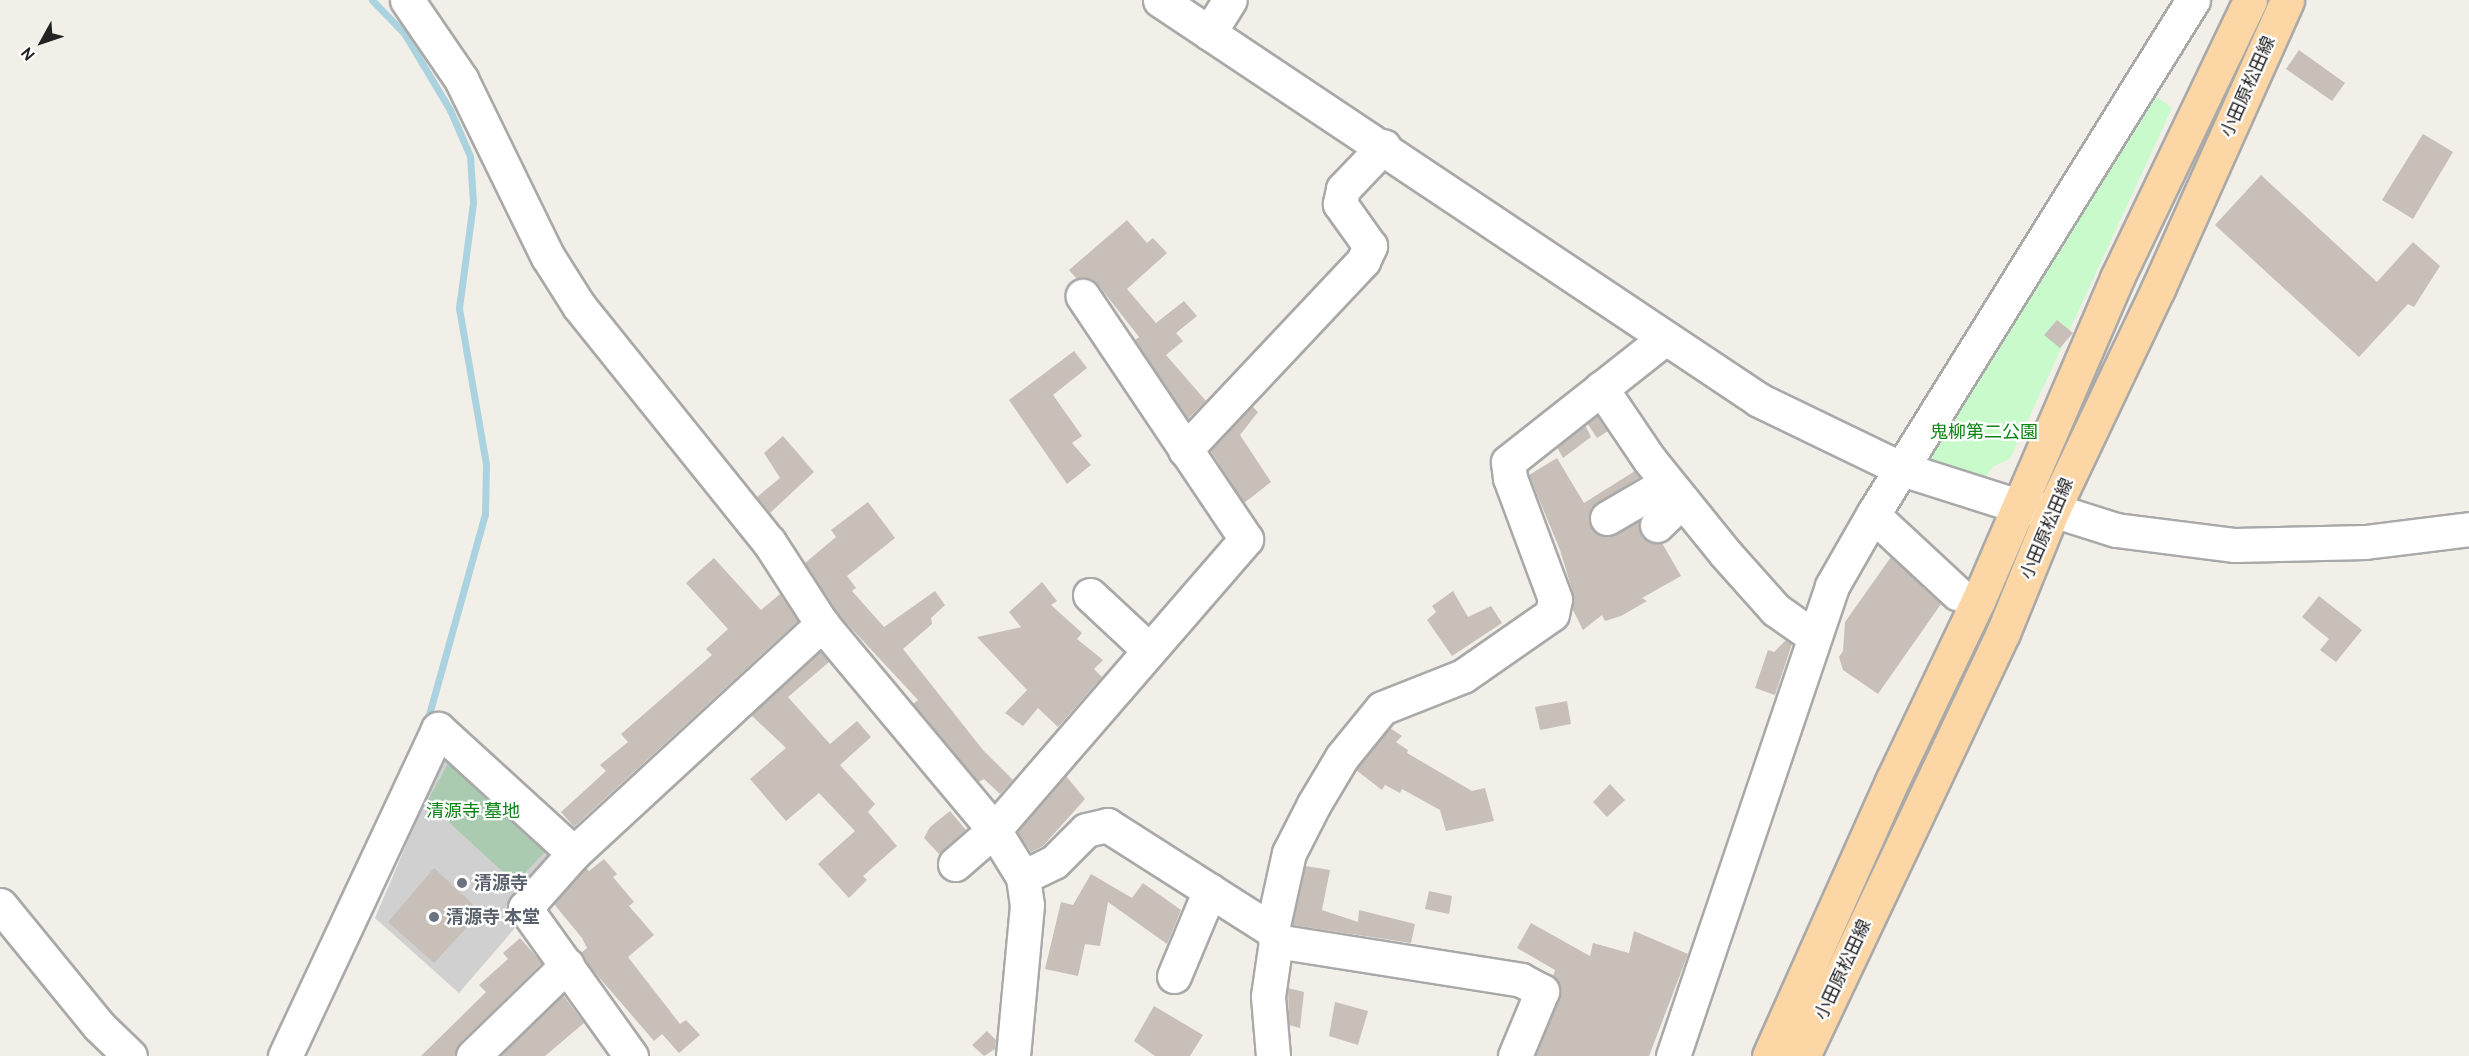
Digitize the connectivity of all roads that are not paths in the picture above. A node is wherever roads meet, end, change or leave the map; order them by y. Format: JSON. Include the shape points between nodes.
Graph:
{"nodes":[{"id":1,"x":407,"y":0,"type":"edge"},
{"id":2,"x":1160,"y":0,"type":"edge"},
{"id":3,"x":1230,"y":0,"type":"edge"},
{"id":4,"x":2193,"y":0,"type":"edge"},
{"id":5,"x":2250,"y":0,"type":"edge"},
{"id":6,"x":2287,"y":0,"type":"edge"},
{"id":7,"x":1209,"y":33,"type":"junction"},
{"id":8,"x":1384,"y":146,"type":"junction"},
{"id":9,"x":1083,"y":296,"type":"dead end"},
{"id":10,"x":1664,"y":339,"type":"junction"},
{"id":11,"x":1601,"y":388,"type":"junction"},
{"id":12,"x":1185,"y":450,"type":"junction"},
{"id":13,"x":1902,"y":469,"type":"junction"},
{"id":14,"x":1675,"y":492,"type":"junction"},
{"id":15,"x":2018,"y":506,"type":"junction"},
{"id":16,"x":2053,"y":510,"type":"junction"},
{"id":17,"x":1873,"y":515,"type":"junction"},
{"id":18,"x":1607,"y":518,"type":"dead end"},
{"id":19,"x":1657,"y":525,"type":"dead end"},
{"id":20,"x":2469,"y":529,"type":"edge"},
{"id":21,"x":1957,"y":593,"type":"dead end"},
{"id":22,"x":1090,"y":595,"type":"dead end"},
{"id":23,"x":822,"y":624,"type":"junction"},
{"id":24,"x":1813,"y":636,"type":"junction"},
{"id":25,"x":1148,"y":649,"type":"junction"},
{"id":26,"x":994,"y":830,"type":"junction"},
{"id":27,"x":574,"y":853,"type":"junction"},
{"id":28,"x":955,"y":864,"type":"dead end"},
{"id":29,"x":1023,"y":877,"type":"junction"},
{"id":30,"x":1210,"y":890,"type":"junction"},
{"id":31,"x":0,"y":905,"type":"edge"},
{"id":32,"x":1274,"y":936,"type":"junction"},
{"id":33,"x":567,"y":965,"type":"junction"},
{"id":34,"x":1174,"y":976,"type":"dead end"},
{"id":35,"x":130,"y":1056,"type":"edge"},
{"id":36,"x":285,"y":1056,"type":"edge"},
{"id":37,"x":473,"y":1056,"type":"edge"},
{"id":38,"x":631,"y":1056,"type":"edge"},
{"id":39,"x":1013,"y":1056,"type":"edge"},
{"id":40,"x":1274,"y":1056,"type":"edge"},
{"id":41,"x":1515,"y":1056,"type":"edge"},
{"id":42,"x":1673,"y":1056,"type":"edge"},
{"id":43,"x":1769,"y":1056,"type":"edge"},
{"id":44,"x":1803,"y":1056,"type":"edge"}],
"edges":[{"from":1,"to":23,"type":"street","via":[[461,79],[548,257],[579,306],[769,542]]},
{"from":2,"to":7,"type":"street"},
{"from":3,"to":7,"type":"street"},
{"from":4,"to":13,"type":"street"},
{"from":5,"to":15,"type":"main road","name":"小田原松田線","via":[[2117,278]]},
{"from":6,"to":16,"type":"main road","name":"小田原松田線","via":[[2158,289]]},
{"from":7,"to":8,"type":"street"},
{"from":8,"to":10,"type":"street"},
{"from":8,"to":12,"type":"street","via":[[1343,189],[1340,204],[1370,246],[1363,261]]},
{"from":9,"to":12,"type":"street"},
{"from":10,"to":11,"type":"street"},
{"from":10,"to":13,"type":"street","via":[[1759,400]]},
{"from":11,"to":14,"type":"street"},
{"from":11,"to":32,"type":"street","via":[[1508,462],[1510,478],[1555,598],[1552,614],[1463,676],[1382,708],[1342,757],[1294,843]]},
{"from":12,"to":25,"type":"street","via":[[1246,539]]},
{"from":13,"to":15,"type":"street"},
{"from":13,"to":17,"type":"street"},
{"from":14,"to":18,"type":"street"},
{"from":14,"to":19,"type":"street"},
{"from":14,"to":24,"type":"street","via":[[1776,610]]},
{"from":15,"to":16,"type":"street"},
{"from":15,"to":43,"type":"main road","name":"小田原松田線"},
{"from":16,"to":20,"type":"street","via":[[2116,530],[2235,545],[2365,542]]},
{"from":16,"to":44,"type":"main road","name":"小田原松田線","via":[[2003,633]]},
{"from":17,"to":21,"type":"street"},
{"from":17,"to":24,"type":"street","via":[[1832,586]]},
{"from":22,"to":25,"type":"street"},
{"from":23,"to":26,"type":"street"},
{"from":23,"to":27,"type":"street"},
{"from":24,"to":42,"type":"street"},
{"from":25,"to":26,"type":"street"},
{"from":26,"to":28,"type":"street"},
{"from":26,"to":29,"type":"street"},
{"from":27,"to":33,"type":"street","via":[[525,908]]},
{"from":27,"to":36,"type":"street","via":[[438,729]]},
{"from":29,"to":30,"type":"street","via":[[1054,862],[1086,830],[1107,825]]},
{"from":29,"to":39,"type":"street","via":[[1027,905]]},
{"from":30,"to":32,"type":"street"},
{"from":30,"to":34,"type":"street"},
{"from":31,"to":35,"type":"street","via":[[99,1026]]},
{"from":32,"to":40,"type":"street","via":[[1268,996]]},
{"from":32,"to":41,"type":"street","via":[[1521,980],[1542,991]]},
{"from":33,"to":37,"type":"street"},
{"from":33,"to":38,"type":"street"}]}
